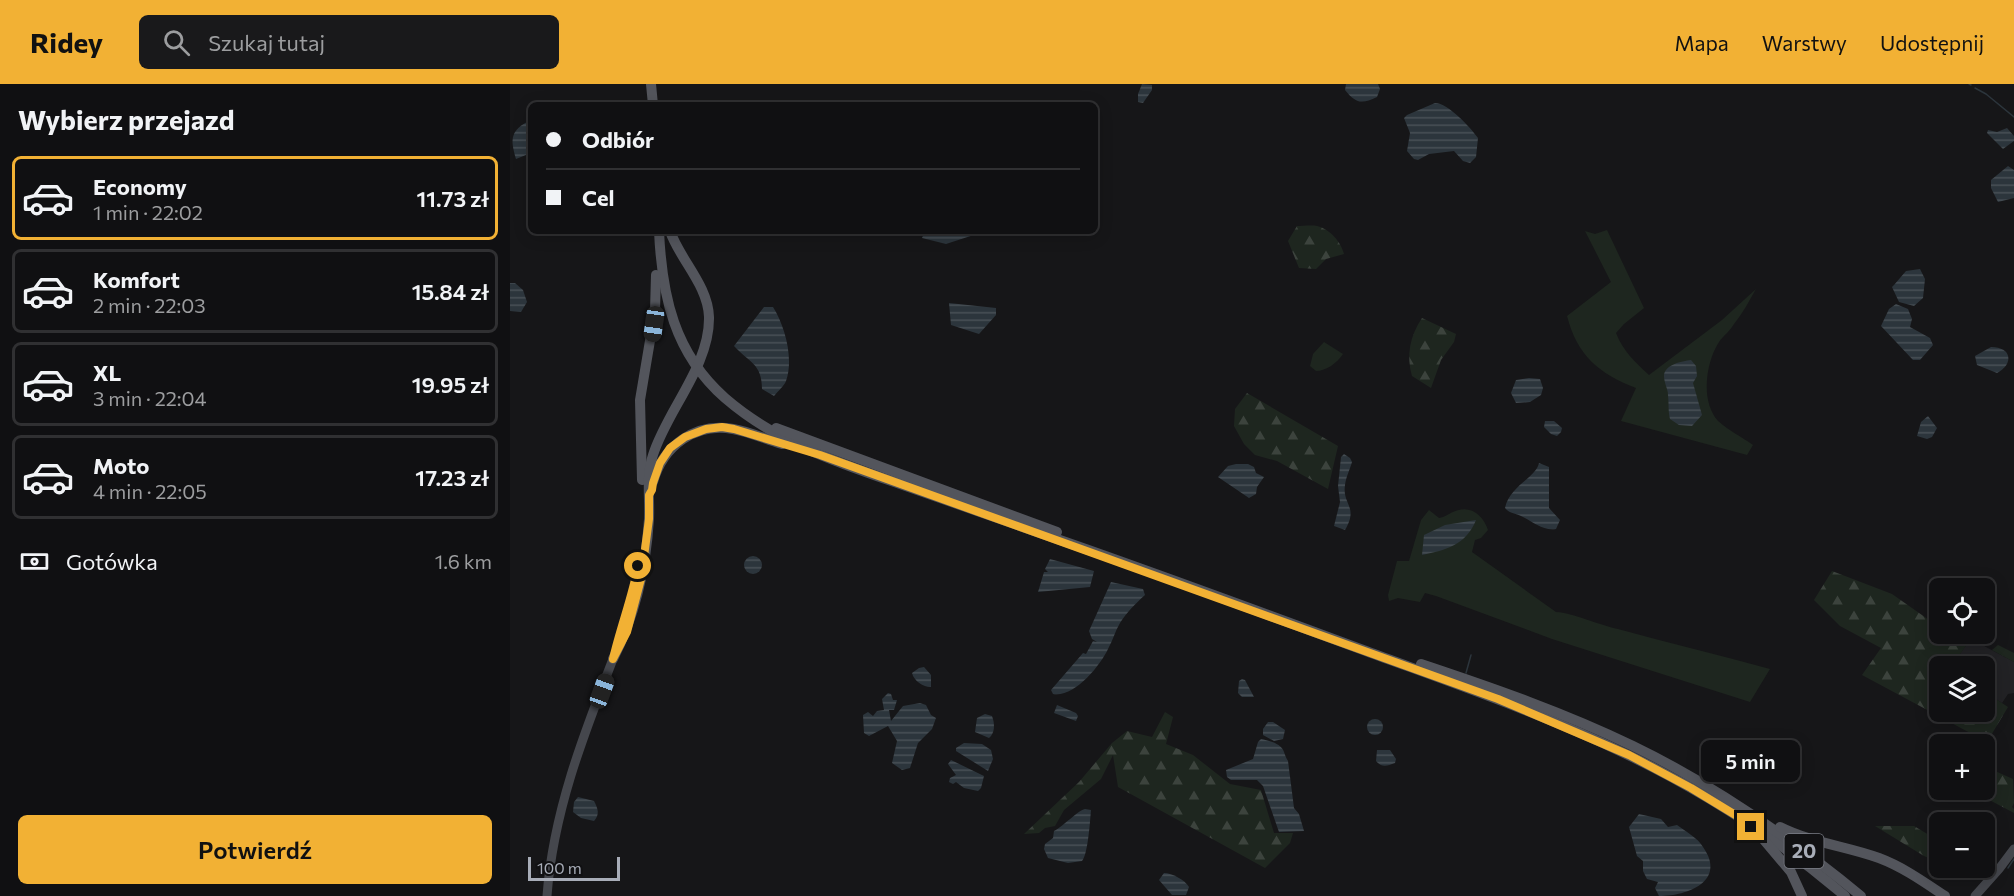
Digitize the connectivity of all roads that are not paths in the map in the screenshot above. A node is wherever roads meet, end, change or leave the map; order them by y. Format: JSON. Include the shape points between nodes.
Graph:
{"nodes":[{"id":1,"x":651,"y":84,"type":"edge"},
{"id":2,"x":653,"y":102,"type":"edge"},
{"id":3,"x":659,"y":234,"type":"edge"},
{"id":4,"x":672,"y":234,"type":"edge"},
{"id":5,"x":661,"y":267,"type":"junction"},
{"id":6,"x":748,"y":416,"type":"junction"},
{"id":7,"x":820,"y":455,"type":"junction"},
{"id":8,"x":649,"y":495,"type":"junction"},
{"id":9,"x":613,"y":659,"type":"junction"},
{"id":10,"x":1743,"y":814,"type":"junction"},
{"id":11,"x":2014,"y":849,"type":"edge"},
{"id":12,"x":2000,"y":869,"type":"junction"},
{"id":13,"x":547,"y":896,"type":"edge"},
{"id":14,"x":1802,"y":896,"type":"edge"},
{"id":15,"x":1845,"y":896,"type":"edge"},
{"id":16,"x":1861,"y":896,"type":"edge"},
{"id":17,"x":1945,"y":896,"type":"edge"},
{"id":18,"x":1975,"y":896,"type":"edge"},
{"id":19,"x":1984,"y":896,"type":"edge"}],
"edges":[{"from":1,"to":2,"type":"main road"},
{"from":3,"to":5,"type":"main road","number":"20"},
{"from":4,"to":8,"type":"main road","via":[[705,298],[709,329],[705,348],[653,454]]},
{"from":5,"to":6,"type":"main road","number":"20","via":[[669,312],[690,357],[705,378]]},
{"from":5,"to":9,"type":"main road","via":[[656,274],[656,311],[640,400],[644,511],[640,554]]},
{"from":6,"to":7,"type":"main road","number":"20","via":[[774,435]]},
{"from":6,"to":10,"type":"main road","number":"20","via":[[1551,710],[1682,771]]},
{"from":7,"to":8,"type":"main road","via":[[734,429],[706,429],[685,437],[666,454]]},
{"from":7,"to":10,"type":"main road","number":"20","via":[[1498,699],[1629,755]]},
{"from":8,"to":9,"type":"main road","via":[[641,579],[627,632]]},
{"from":9,"to":13,"type":"main road","via":[[560,811]]},
{"from":10,"to":14,"type":"main road","via":[[1781,858]]},
{"from":10,"to":15,"type":"main road","number":"20"},
{"from":10,"to":16,"type":"main road","number":"20","via":[[1785,836]]},
{"from":10,"to":17,"type":"main road","via":[[1889,862]]},
{"from":11,"to":12,"type":"main road"},
{"from":12,"to":18,"type":"main road"},
{"from":12,"to":19,"type":"main road"}]}
